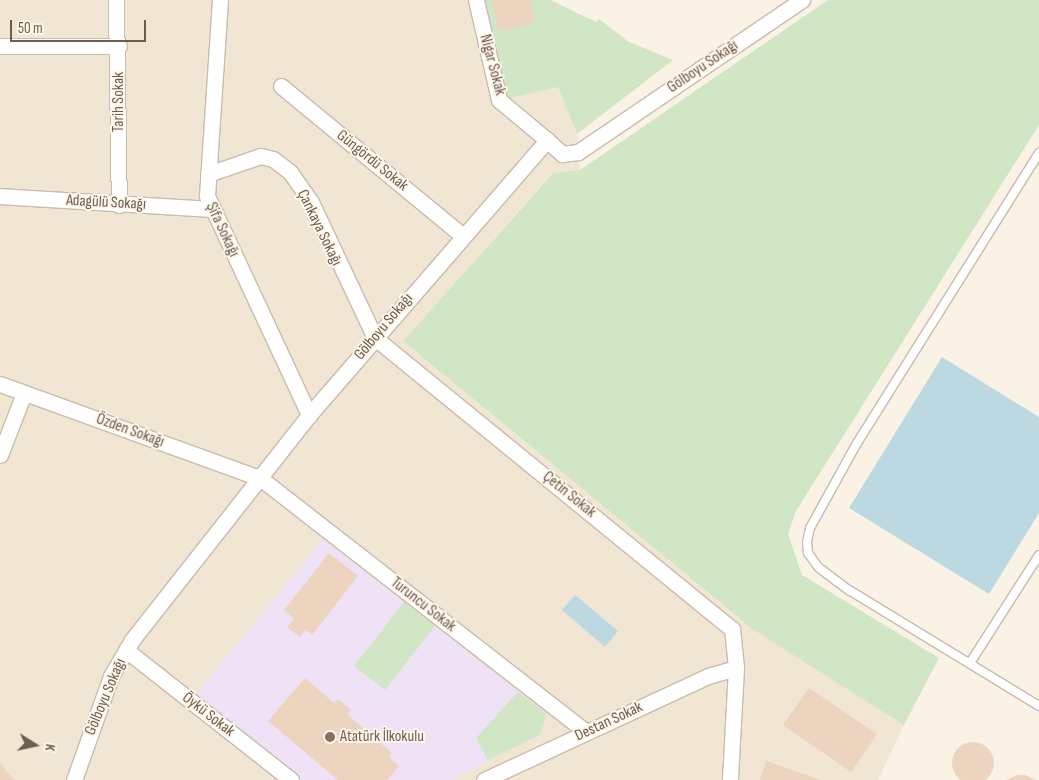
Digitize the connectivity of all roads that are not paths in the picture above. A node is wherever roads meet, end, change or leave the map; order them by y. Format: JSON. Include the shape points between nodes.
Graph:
{"nodes":[{"id":1,"x":116,"y":0,"type":"edge"},
{"id":2,"x":220,"y":0,"type":"edge"},
{"id":3,"x":476,"y":0,"type":"edge"},
{"id":4,"x":802,"y":0,"type":"edge"},
{"id":5,"x":0,"y":46,"type":"edge"},
{"id":6,"x":120,"y":46,"type":"junction"},
{"id":7,"x":281,"y":86,"type":"dead end"},
{"id":8,"x":547,"y":140,"type":"junction"},
{"id":9,"x":1039,"y":153,"type":"edge"},
{"id":10,"x":208,"y":174,"type":"junction"},
{"id":11,"x":0,"y":196,"type":"edge"},
{"id":12,"x":118,"y":205,"type":"junction"},
{"id":13,"x":213,"y":209,"type":"junction"},
{"id":14,"x":462,"y":235,"type":"junction"},
{"id":15,"x":375,"y":338,"type":"junction"},
{"id":16,"x":0,"y":384,"type":"edge"},
{"id":17,"x":24,"y":393,"type":"junction"},
{"id":18,"x":309,"y":415,"type":"junction"},
{"id":19,"x":0,"y":454,"type":"edge"},
{"id":20,"x":260,"y":478,"type":"junction"},
{"id":21,"x":1039,"y":555,"type":"edge"},
{"id":22,"x":126,"y":650,"type":"junction"},
{"id":23,"x":970,"y":663,"type":"junction"},
{"id":24,"x":736,"y":668,"type":"junction"},
{"id":25,"x":1039,"y":706,"type":"edge"},
{"id":26,"x":586,"y":732,"type":"junction"},
{"id":27,"x":74,"y":780,"type":"edge"},
{"id":28,"x":291,"y":780,"type":"edge"},
{"id":29,"x":484,"y":780,"type":"edge"},
{"id":30,"x":730,"y":780,"type":"edge"}],
"edges":[{"from":1,"to":6,"type":"street","name":"Tarih Sokak"},
{"from":2,"to":10,"type":"street","name":"Şifa Sokağı"},
{"from":3,"to":8,"type":"street","name":"Nigar Sokak","via":[[499,100]]},
{"from":4,"to":8,"type":"street","name":"Gölboyu Sokağı","via":[[578,152],[562,154]]},
{"from":5,"to":6,"type":"street"},
{"from":6,"to":12,"type":"street","name":"Tarih Sokak"},
{"from":7,"to":14,"type":"street","name":"Güngördü Sokak"},
{"from":8,"to":14,"type":"street","name":"Gölboyu Sokağı"},
{"from":9,"to":23,"type":"lane","via":[[857,443],[810,528],[807,542],[808,553],[818,567]]},
{"from":10,"to":13,"type":"street","name":"Şifa Sokağı","via":[[207,196]]},
{"from":10,"to":15,"type":"street","name":"Çankaya Sokağı","via":[[261,156],[273,159],[290,172],[311,202]]},
{"from":11,"to":12,"type":"street","name":"Adagülü Sokağı"},
{"from":12,"to":13,"type":"street","name":"Adagülü Sokağı"},
{"from":13,"to":18,"type":"street","name":"Şifa Sokağı"},
{"from":14,"to":15,"type":"street","name":"Gölboyu Sokağı"},
{"from":15,"to":18,"type":"street","name":"Gölboyu Sokağı"},
{"from":15,"to":24,"type":"street","name":"Çetin Sokak","via":[[732,629]]},
{"from":16,"to":17,"type":"street","name":"Özden Sokağı"},
{"from":17,"to":19,"type":"street"},
{"from":17,"to":20,"type":"street","name":"Özden Sokağı"},
{"from":18,"to":20,"type":"street","name":"Gölboyu Sokağı"},
{"from":20,"to":22,"type":"street","name":"Gölboyu Sokağı"},
{"from":20,"to":26,"type":"street","name":"Turuncu Sokak"},
{"from":21,"to":23,"type":"lane"},
{"from":22,"to":27,"type":"street","name":"Gölboyu Sokağı","via":[[111,676]]},
{"from":22,"to":28,"type":"street","name":"Öykü Sokak"},
{"from":23,"to":25,"type":"lane"},
{"from":24,"to":26,"type":"street","name":"Destan Sokak","via":[[708,676]]},
{"from":24,"to":30,"type":"street","name":"Çetin Sokak"},
{"from":26,"to":29,"type":"street","name":"Destan Sokak"}]}
